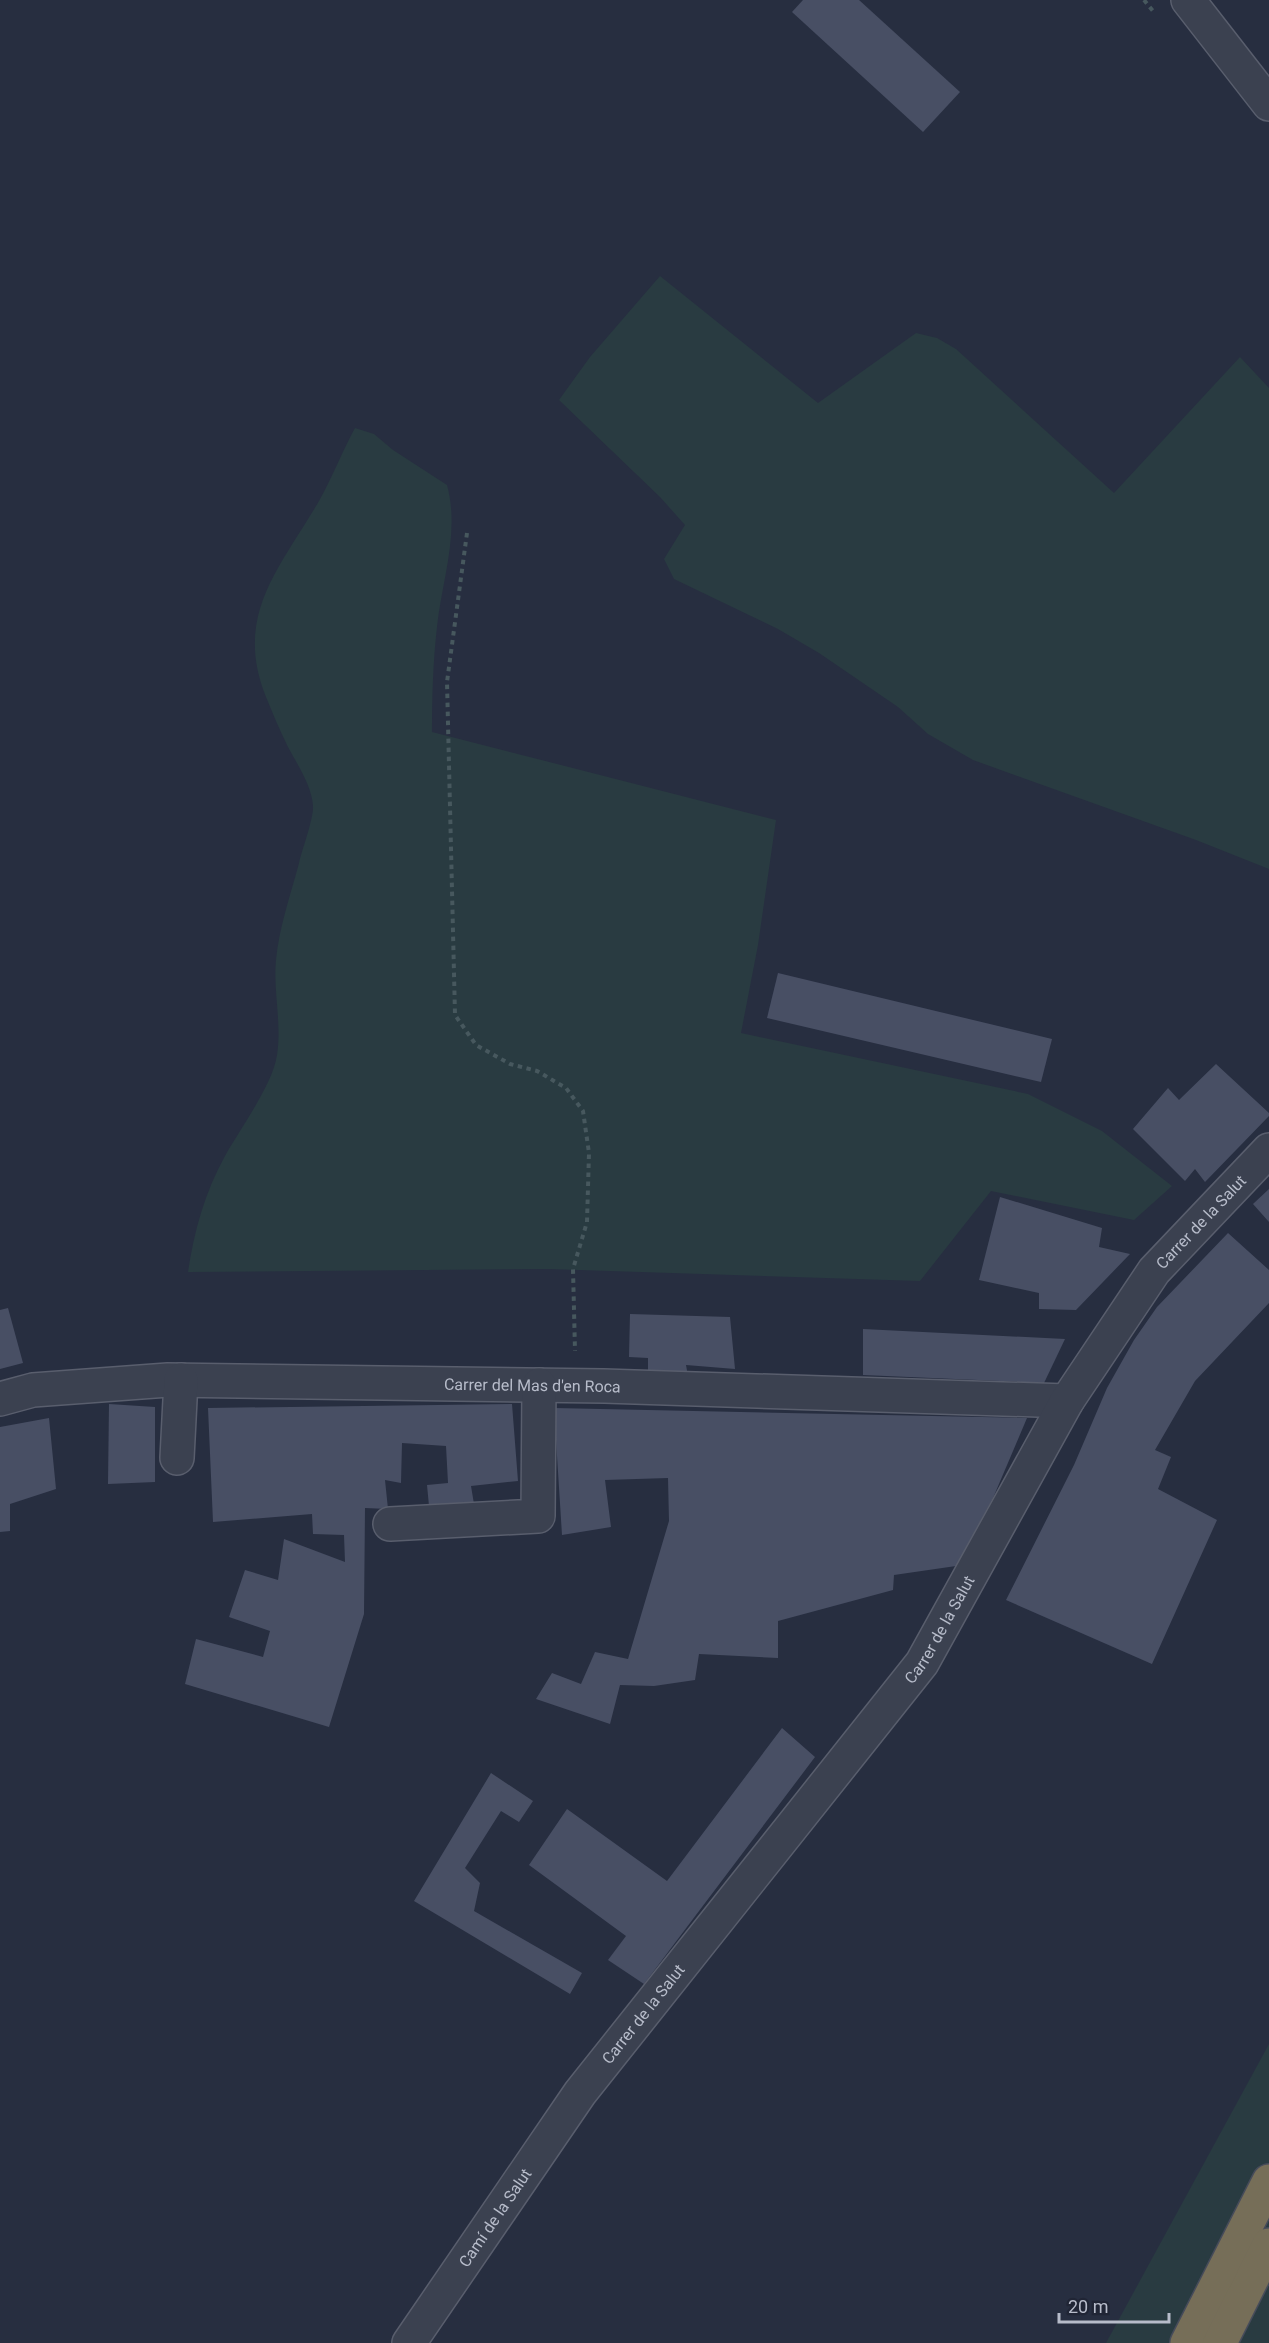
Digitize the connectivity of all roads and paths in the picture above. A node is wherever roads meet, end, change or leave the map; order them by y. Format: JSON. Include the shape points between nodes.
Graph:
{"nodes":[{"id":1,"x":1188,"y":0,"type":"edge"},
{"id":2,"x":1269,"y":104,"type":"edge"},
{"id":3,"x":467,"y":533,"type":"dead end"},
{"id":4,"x":1269,"y":1150,"type":"edge"},
{"id":5,"x":181,"y":1380,"type":"junction"},
{"id":6,"x":539,"y":1385,"type":"junction"},
{"id":7,"x":575,"y":1385,"type":"junction"},
{"id":8,"x":0,"y":1399,"type":"edge"},
{"id":9,"x":1067,"y":1401,"type":"junction"},
{"id":10,"x":177,"y":1458,"type":"dead end"},
{"id":11,"x":390,"y":1524,"type":"dead end"},
{"id":12,"x":580,"y":2093,"type":"joint"},
{"id":13,"x":1269,"y":2181,"type":"edge"},
{"id":14,"x":1269,"y":2245,"type":"edge"},
{"id":15,"x":409,"y":2343,"type":"edge"},
{"id":16,"x":1187,"y":2343,"type":"edge"},
{"id":17,"x":1220,"y":2343,"type":"edge"}],
"edges":[{"from":1,"to":2,"type":"street"},
{"from":3,"to":7,"type":"path","via":[[447,682],[455,1015],[476,1045],[566,1088],[583,1111],[589,1153],[587,1222],[573,1269]]},
{"from":4,"to":9,"type":"street","name":"Carrer de la Salut","via":[[1154,1271]]},
{"from":5,"to":6,"type":"street","name":"Carrer del Mas d'en Roca"},
{"from":5,"to":8,"type":"street","name":"Carrer del Mas d'en Roca","via":[[33,1390]]},
{"from":5,"to":10,"type":"street"},
{"from":6,"to":7,"type":"street","name":"Carrer del Mas d'en Roca"},
{"from":6,"to":11,"type":"street","via":[[538,1516]]},
{"from":7,"to":9,"type":"street","name":"Carrer del Mas d'en Roca"},
{"from":9,"to":12,"type":"street","name":"Carrer de la Salut","via":[[922,1663]]},
{"from":12,"to":15,"type":"street","name":"Camí de la Salut"},
{"from":13,"to":16,"type":"highway"},
{"from":14,"to":17,"type":"highway"}]}
